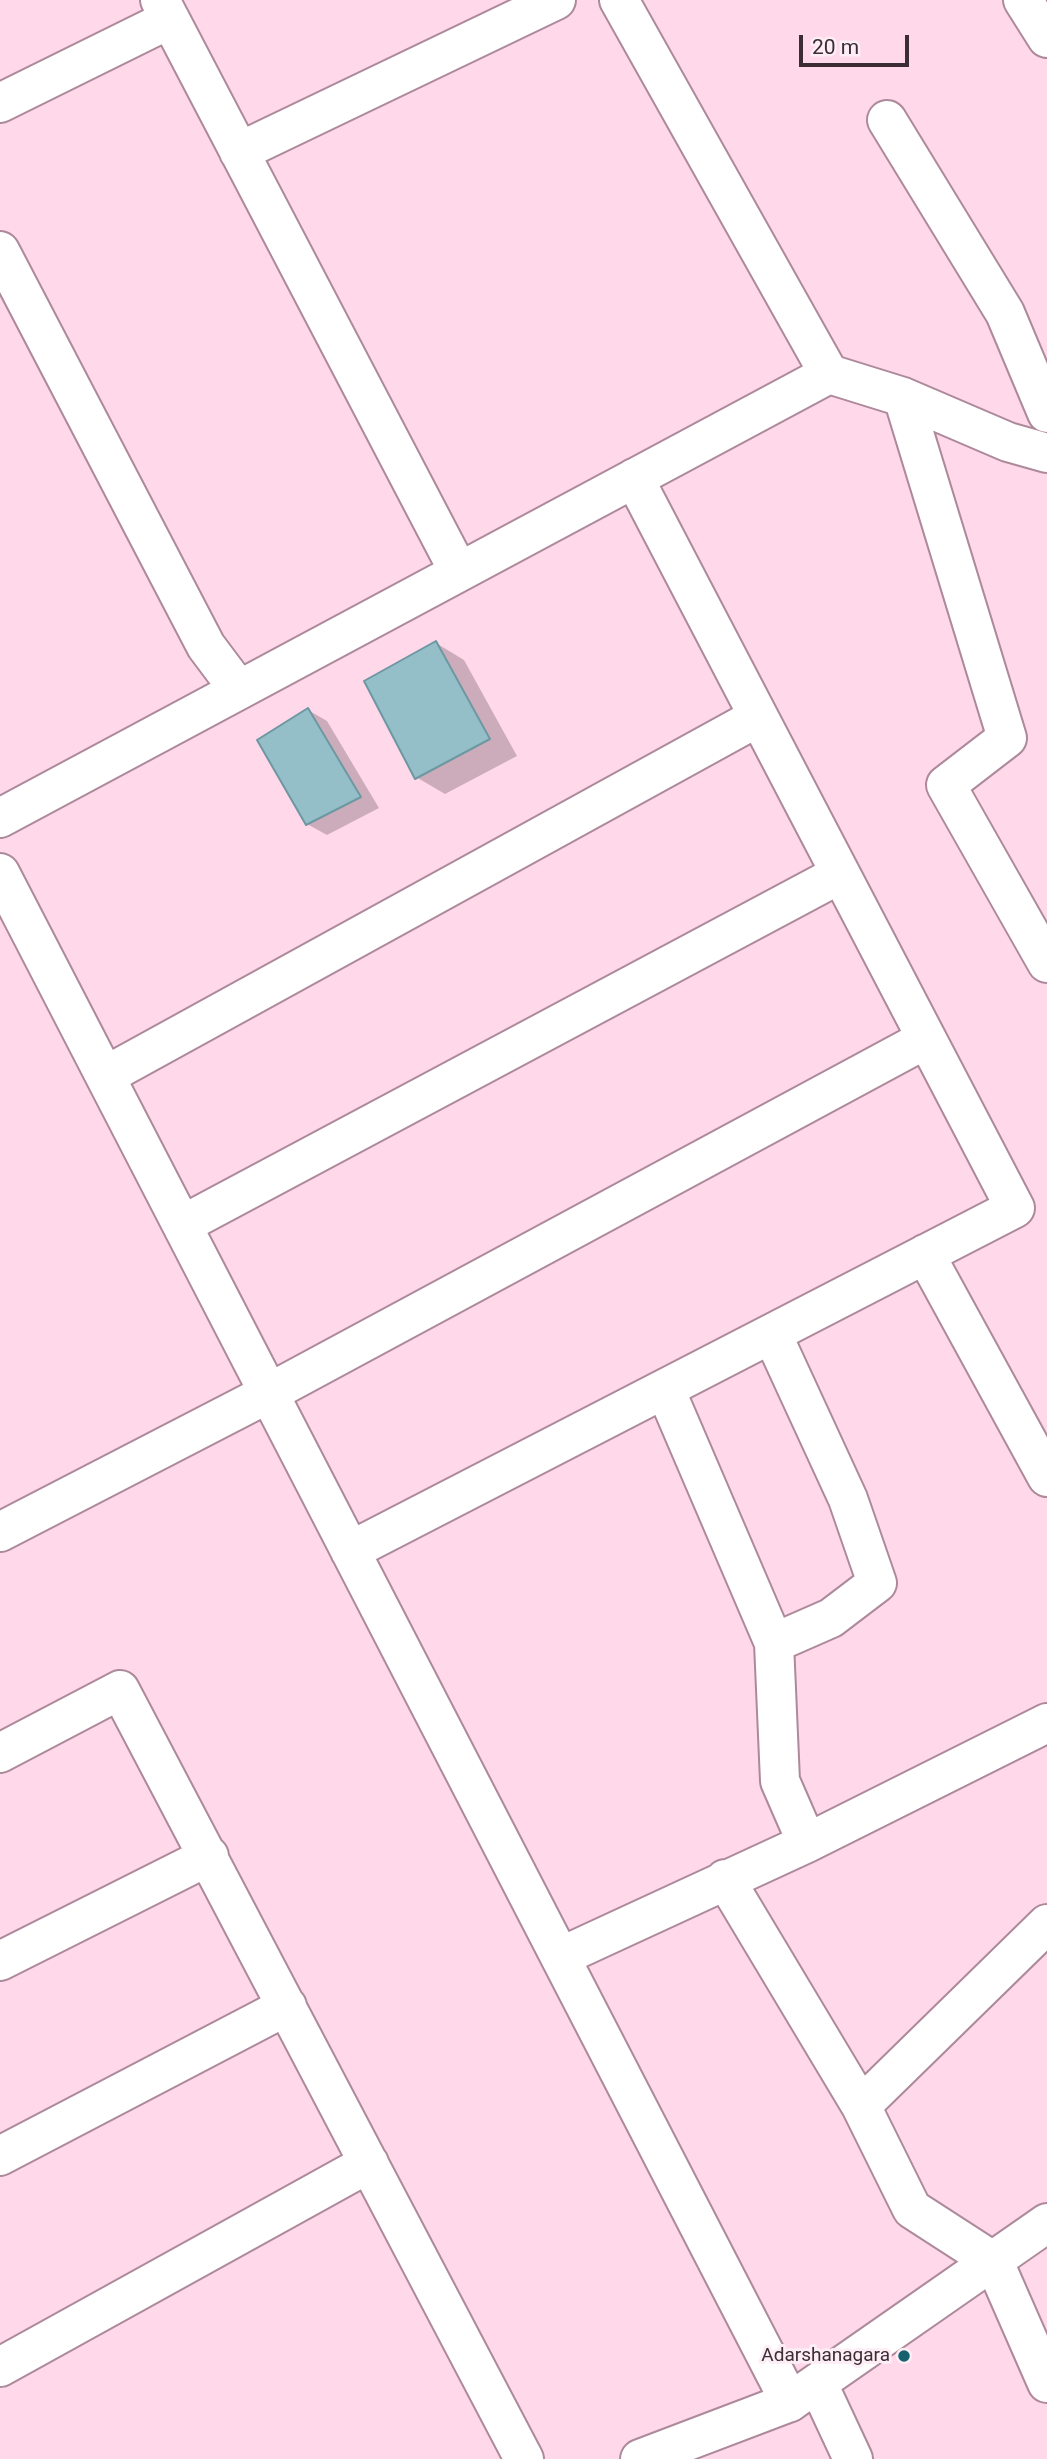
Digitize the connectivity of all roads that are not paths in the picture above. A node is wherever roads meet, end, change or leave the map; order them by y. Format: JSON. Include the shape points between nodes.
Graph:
{"nodes":[{"id":1,"x":556,"y":0,"type":"edge"},
{"id":2,"x":619,"y":0,"type":"edge"},
{"id":3,"x":1023,"y":0,"type":"edge"},
{"id":4,"x":165,"y":9,"type":"edge"},
{"id":5,"x":1047,"y":37,"type":"edge"},
{"id":6,"x":0,"y":103,"type":"edge"},
{"id":7,"x":887,"y":120,"type":"dead end"},
{"id":8,"x":239,"y":152,"type":"junction"},
{"id":9,"x":0,"y":251,"type":"edge"},
{"id":10,"x":829,"y":374,"type":"junction"},
{"id":11,"x":903,"y":397,"type":"junction"},
{"id":12,"x":1047,"y":413,"type":"edge"},
{"id":13,"x":1047,"y":453,"type":"edge"},
{"id":14,"x":634,"y":478,"type":"junction"},
{"id":15,"x":459,"y":572,"type":"junction"},
{"id":16,"x":239,"y":690,"type":"junction"},
{"id":17,"x":758,"y":717,"type":"junction"},
{"id":18,"x":0,"y":818,"type":"edge"},
{"id":19,"x":0,"y":873,"type":"edge"},
{"id":20,"x":841,"y":874,"type":"junction"},
{"id":21,"x":1047,"y":963,"type":"edge"},
{"id":22,"x":926,"y":1039,"type":"junction"},
{"id":23,"x":105,"y":1076,"type":"junction"},
{"id":24,"x":182,"y":1225,"type":"junction"},
{"id":25,"x":925,"y":1254,"type":"junction"},
{"id":26,"x":772,"y":1334,"type":"junction"},
{"id":27,"x":665,"y":1389,"type":"junction"},
{"id":28,"x":269,"y":1394,"type":"junction"},
{"id":29,"x":1047,"y":1477,"type":"edge"},
{"id":30,"x":0,"y":1532,"type":"edge"},
{"id":31,"x":350,"y":1551,"type":"junction"},
{"id":32,"x":774,"y":1643,"type":"junction"},
{"id":33,"x":1047,"y":1723,"type":"edge"},
{"id":34,"x":0,"y":1753,"type":"edge"},
{"id":35,"x":807,"y":1843,"type":"junction"},
{"id":36,"x":209,"y":1856,"type":"junction"},
{"id":37,"x":725,"y":1879,"type":"junction"},
{"id":38,"x":1047,"y":1924,"type":"edge"},
{"id":39,"x":560,"y":1957,"type":"junction"},
{"id":40,"x":0,"y":1961,"type":"edge"},
{"id":41,"x":287,"y":2006,"type":"junction"},
{"id":42,"x":861,"y":2106,"type":"junction"},
{"id":43,"x":0,"y":2156,"type":"edge"},
{"id":44,"x":369,"y":2163,"type":"junction"},
{"id":45,"x":1047,"y":2223,"type":"edge"},
{"id":46,"x":994,"y":2262,"type":"junction"},
{"id":47,"x":0,"y":2367,"type":"edge"},
{"id":48,"x":1047,"y":2383,"type":"edge"},
{"id":49,"x":804,"y":2393,"type":"junction"},
{"id":50,"x":524,"y":2459,"type":"edge"},
{"id":51,"x":640,"y":2459,"type":"edge"},
{"id":52,"x":853,"y":2459,"type":"edge"}],
"edges":[{"from":1,"to":8,"type":"street"},
{"from":2,"to":10,"type":"street"},
{"from":3,"to":5,"type":"street"},
{"from":4,"to":6,"type":"street"},
{"from":4,"to":8,"type":"street"},
{"from":7,"to":12,"type":"street","via":[[1005,313]]},
{"from":8,"to":15,"type":"street"},
{"from":9,"to":16,"type":"street","via":[[206,646]]},
{"from":10,"to":11,"type":"street"},
{"from":10,"to":14,"type":"street"},
{"from":11,"to":13,"type":"street","via":[[1009,442]]},
{"from":11,"to":21,"type":"street","via":[[1007,738],[946,785]]},
{"from":14,"to":15,"type":"street"},
{"from":14,"to":17,"type":"street"},
{"from":15,"to":16,"type":"street"},
{"from":16,"to":18,"type":"street"},
{"from":17,"to":20,"type":"street"},
{"from":17,"to":23,"type":"street"},
{"from":19,"to":23,"type":"street"},
{"from":20,"to":22,"type":"street"},
{"from":20,"to":24,"type":"street"},
{"from":22,"to":25,"type":"street","via":[[1015,1208]]},
{"from":22,"to":28,"type":"street"},
{"from":23,"to":24,"type":"street"},
{"from":24,"to":28,"type":"street"},
{"from":25,"to":26,"type":"street"},
{"from":25,"to":29,"type":"street"},
{"from":26,"to":27,"type":"street"},
{"from":26,"to":32,"type":"street","via":[[848,1499],[877,1583],[831,1618]]},
{"from":27,"to":31,"type":"street"},
{"from":27,"to":32,"type":"street"},
{"from":28,"to":30,"type":"street"},
{"from":28,"to":31,"type":"street"},
{"from":31,"to":39,"type":"street"},
{"from":32,"to":35,"type":"street","via":[[780,1781]]},
{"from":33,"to":35,"type":"street"},
{"from":34,"to":36,"type":"street","via":[[120,1690]]},
{"from":35,"to":37,"type":"street"},
{"from":36,"to":40,"type":"street"},
{"from":36,"to":41,"type":"street"},
{"from":37,"to":39,"type":"street"},
{"from":37,"to":42,"type":"street"},
{"from":38,"to":42,"type":"street"},
{"from":39,"to":49,"type":"street"},
{"from":41,"to":43,"type":"street"},
{"from":41,"to":44,"type":"street"},
{"from":42,"to":46,"type":"street","via":[[912,2209]]},
{"from":44,"to":47,"type":"street"},
{"from":44,"to":50,"type":"street"},
{"from":45,"to":46,"type":"street"},
{"from":46,"to":48,"type":"street"},
{"from":46,"to":49,"type":"street"},
{"from":49,"to":51,"type":"street"},
{"from":49,"to":52,"type":"street"}]}
